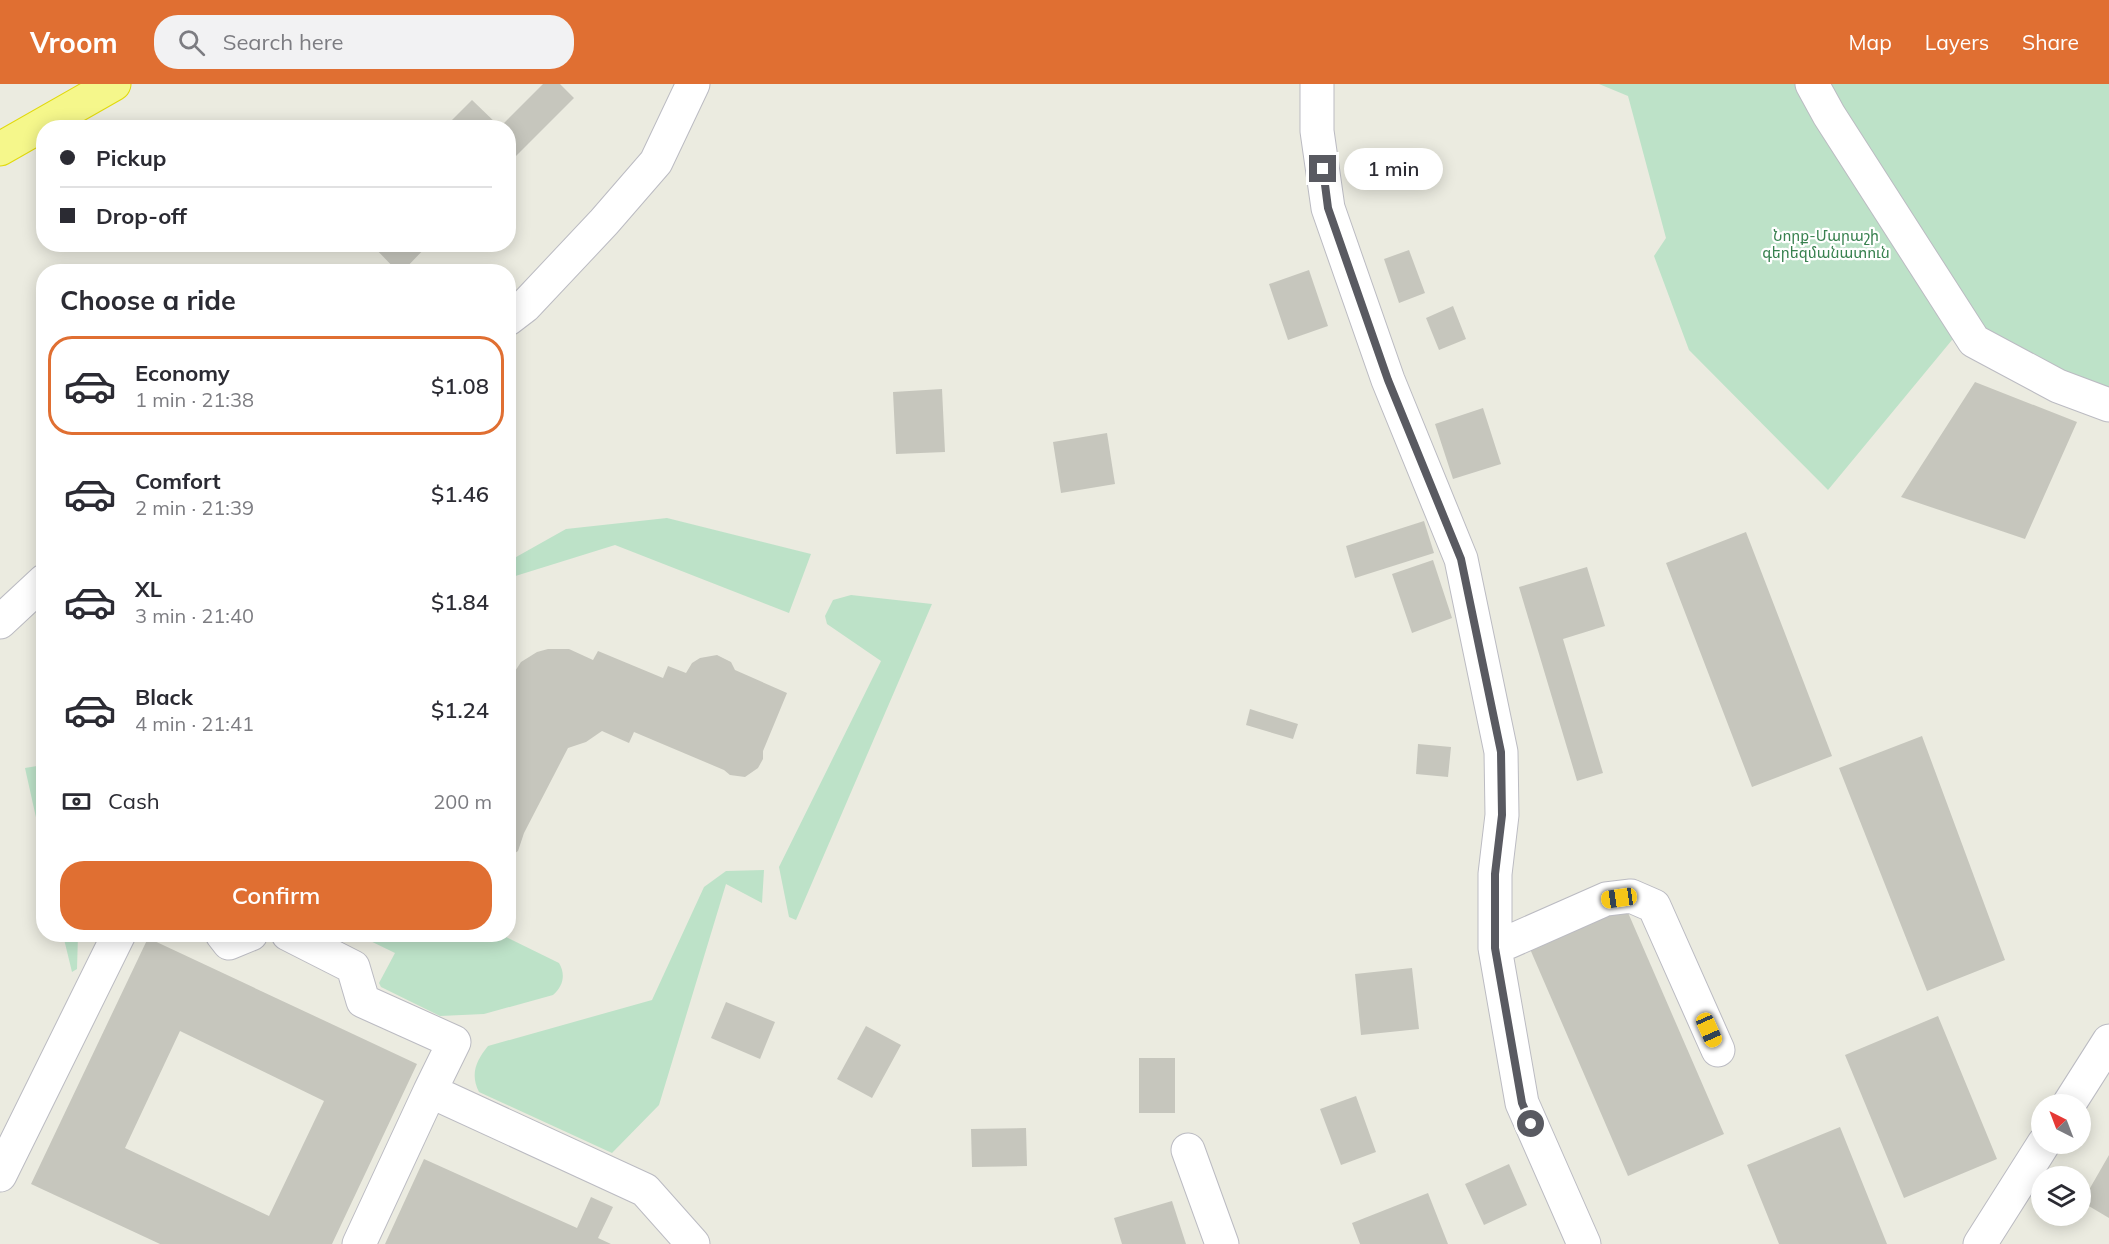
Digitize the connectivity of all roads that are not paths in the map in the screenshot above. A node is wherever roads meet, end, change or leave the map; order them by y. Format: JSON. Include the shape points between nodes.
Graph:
{"nodes":[{"id":1,"x":114,"y":84,"type":"edge"},
{"id":2,"x":693,"y":84,"type":"edge"},
{"id":3,"x":1317,"y":84,"type":"edge"},
{"id":4,"x":1812,"y":84,"type":"edge"},
{"id":5,"x":51,"y":120,"type":"edge"},
{"id":6,"x":36,"y":128,"type":"edge"},
{"id":7,"x":0,"y":149,"type":"edge"},
{"id":8,"x":516,"y":313,"type":"edge"},
{"id":9,"x":2109,"y":405,"type":"edge"},
{"id":10,"x":36,"y":588,"type":"edge"},
{"id":11,"x":0,"y":622,"type":"edge"},
{"id":12,"x":115,"y":942,"type":"edge"},
{"id":13,"x":304,"y":942,"type":"edge"},
{"id":14,"x":1495,"y":948,"type":"junction"},
{"id":15,"x":2109,"y":1041,"type":"edge"},
{"id":16,"x":1718,"y":1050,"type":"dead end"},
{"id":17,"x":430,"y":1091,"type":"junction"},
{"id":18,"x":2075,"y":1094,"type":"edge"},
{"id":19,"x":1188,"y":1150,"type":"dead end"},
{"id":20,"x":2037,"y":1154,"type":"edge"},
{"id":21,"x":0,"y":1174,"type":"edge"},
{"id":22,"x":359,"y":1244,"type":"edge"},
{"id":23,"x":693,"y":1244,"type":"edge"},
{"id":24,"x":1222,"y":1244,"type":"edge"},
{"id":25,"x":1584,"y":1244,"type":"edge"},
{"id":26,"x":1980,"y":1244,"type":"edge"}],
"edges":[{"from":1,"to":5,"type":"highway"},
{"from":2,"to":8,"type":"street","via":[[656,162]]},
{"from":3,"to":14,"type":"street","via":[[1317,131],[1328,208],[1388,380],[1461,559],[1501,752]]},
{"from":4,"to":9,"type":"street","via":[[1974,341],[2058,386]]},
{"from":6,"to":7,"type":"highway"},
{"from":10,"to":11,"type":"street"},
{"from":12,"to":21,"type":"street"},
{"from":13,"to":17,"type":"street","via":[[352,967],[363,1001],[454,1042]]},
{"from":14,"to":16,"type":"street","via":[[1606,899],[1632,896],[1654,906]]},
{"from":14,"to":25,"type":"street","via":[[1522,1103]]},
{"from":15,"to":18,"type":"street"},
{"from":17,"to":22,"type":"street"},
{"from":17,"to":23,"type":"street","via":[[645,1190]]},
{"from":19,"to":24,"type":"street"},
{"from":20,"to":26,"type":"street"}]}
